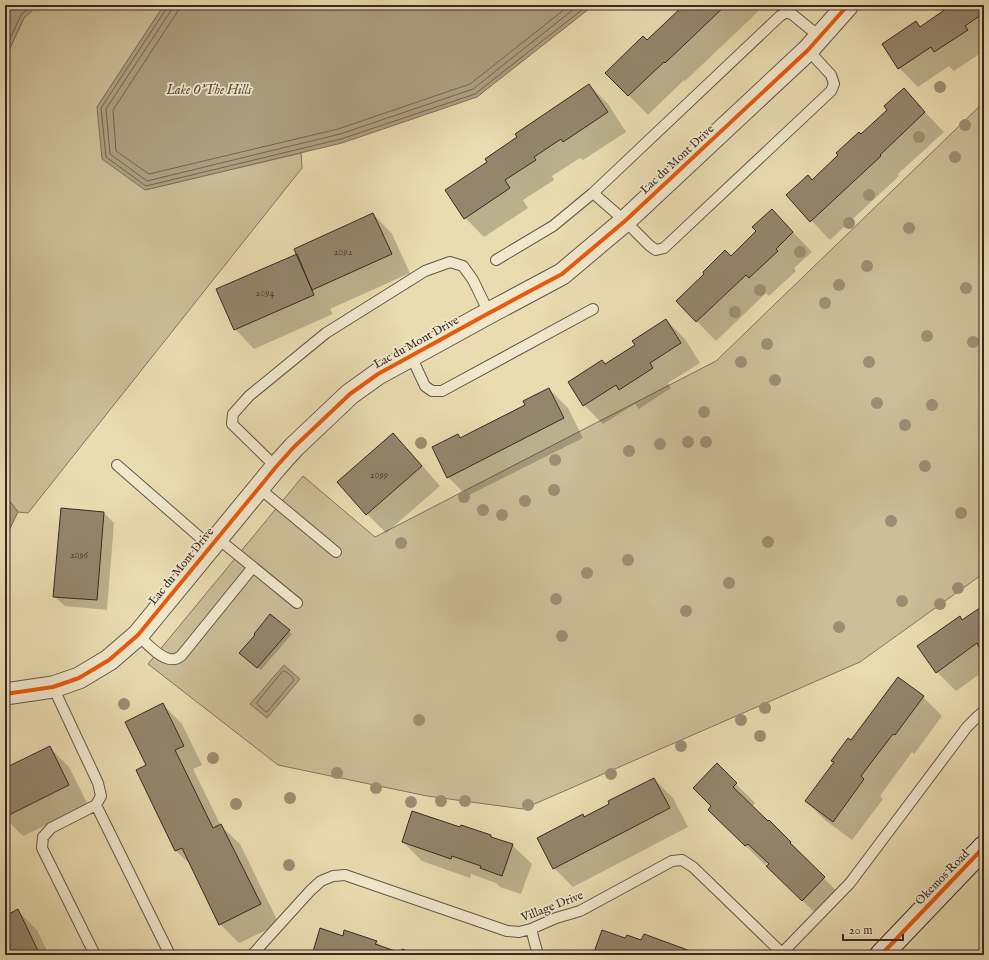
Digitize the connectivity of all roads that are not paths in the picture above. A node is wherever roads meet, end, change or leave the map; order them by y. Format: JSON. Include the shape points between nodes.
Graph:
{"nodes":[{"id":1,"x":848,"y":5,"type":"edge"},
{"id":2,"x":814,"y":44,"type":"junction"},
{"id":3,"x":593,"y":193,"type":"junction"},
{"id":4,"x":625,"y":221,"type":"junction"},
{"id":5,"x":496,"y":260,"type":"dead end"},
{"id":6,"x":593,"y":309,"type":"dead end"},
{"id":7,"x":489,"y":313,"type":"junction"},
{"id":8,"x":411,"y":356,"type":"junction"},
{"id":9,"x":117,"y":464,"type":"dead end"},
{"id":10,"x":276,"y":467,"type":"junction"},
{"id":11,"x":258,"y":488,"type":"junction"},
{"id":12,"x":214,"y":542,"type":"junction"},
{"id":13,"x":336,"y":552,"type":"dead end"},
{"id":14,"x":253,"y":567,"type":"junction"},
{"id":15,"x":297,"y":603,"type":"dead end"},
{"id":16,"x":138,"y":635,"type":"junction"},
{"id":17,"x":53,"y":687,"type":"junction"},
{"id":18,"x":5,"y":694,"type":"edge"},
{"id":19,"x":984,"y":711,"type":"edge"},
{"id":20,"x":96,"y":805,"type":"junction"},
{"id":21,"x":984,"y":847,"type":"edge"},
{"id":22,"x":531,"y":929,"type":"junction"},
{"id":23,"x":783,"y":954,"type":"edge"},
{"id":24,"x":95,"y":955,"type":"edge"},
{"id":25,"x":170,"y":955,"type":"edge"},
{"id":26,"x":252,"y":955,"type":"edge"},
{"id":27,"x":538,"y":955,"type":"edge"},
{"id":28,"x":880,"y":955,"type":"edge"}],
"edges":[{"from":1,"to":2,"type":"street","name":"Lac du Mont Drive"},
{"from":2,"to":3,"type":"lane","via":[[793,15],[787,12],[780,16]]},
{"from":2,"to":4,"type":"street","name":"Lac du Mont Drive"},
{"from":2,"to":4,"type":"lane","via":[[831,75],[834,84],[831,91],[664,248],[656,250],[650,246]]},
{"from":3,"to":4,"type":"lane"},
{"from":3,"to":5,"type":"lane","via":[[553,226]]},
{"from":4,"to":7,"type":"street","name":"Lac du Mont Drive","via":[[562,274]]},
{"from":6,"to":8,"type":"lane","via":[[442,391],[432,391],[425,386]]},
{"from":7,"to":8,"type":"street","name":"Lac du Mont Drive"},
{"from":7,"to":10,"type":"lane","via":[[474,280],[463,266],[450,262],[425,271],[326,333],[249,396],[233,414],[232,424]]},
{"from":8,"to":10,"type":"street","name":"Lac du Mont Drive","via":[[378,374],[350,394],[294,446]]},
{"from":9,"to":12,"type":"lane"},
{"from":10,"to":11,"type":"street","name":"Lac du Mont Drive"},
{"from":11,"to":12,"type":"street","name":"Lac du Mont Drive"},
{"from":11,"to":13,"type":"lane"},
{"from":12,"to":14,"type":"lane"},
{"from":12,"to":16,"type":"street","name":"Lac du Mont Drive"},
{"from":14,"to":15,"type":"lane"},
{"from":14,"to":16,"type":"lane","via":[[181,656],[174,659],[157,653]]},
{"from":16,"to":17,"type":"street","name":"Lac du Mont Drive","via":[[103,664],[79,678]]},
{"from":17,"to":18,"type":"street","name":"Lac du Mont Drive"},
{"from":17,"to":20,"type":"lane","via":[[98,783],[101,796]]},
{"from":19,"to":23,"type":"lane","via":[[967,727],[850,883]]},
{"from":20,"to":24,"type":"lane","via":[[51,828],[43,837],[42,848]]},
{"from":20,"to":25,"type":"lane"},
{"from":21,"to":28,"type":"street","name":"Okemos Road"},
{"from":22,"to":23,"type":"lane","name":"Village Drive","via":[[580,911],[672,861],[682,860],[693,867]]},
{"from":22,"to":26,"type":"lane","name":"Village Drive","via":[[507,932],[345,875],[333,876],[321,881],[310,891]]},
{"from":22,"to":27,"type":"lane"}]}
